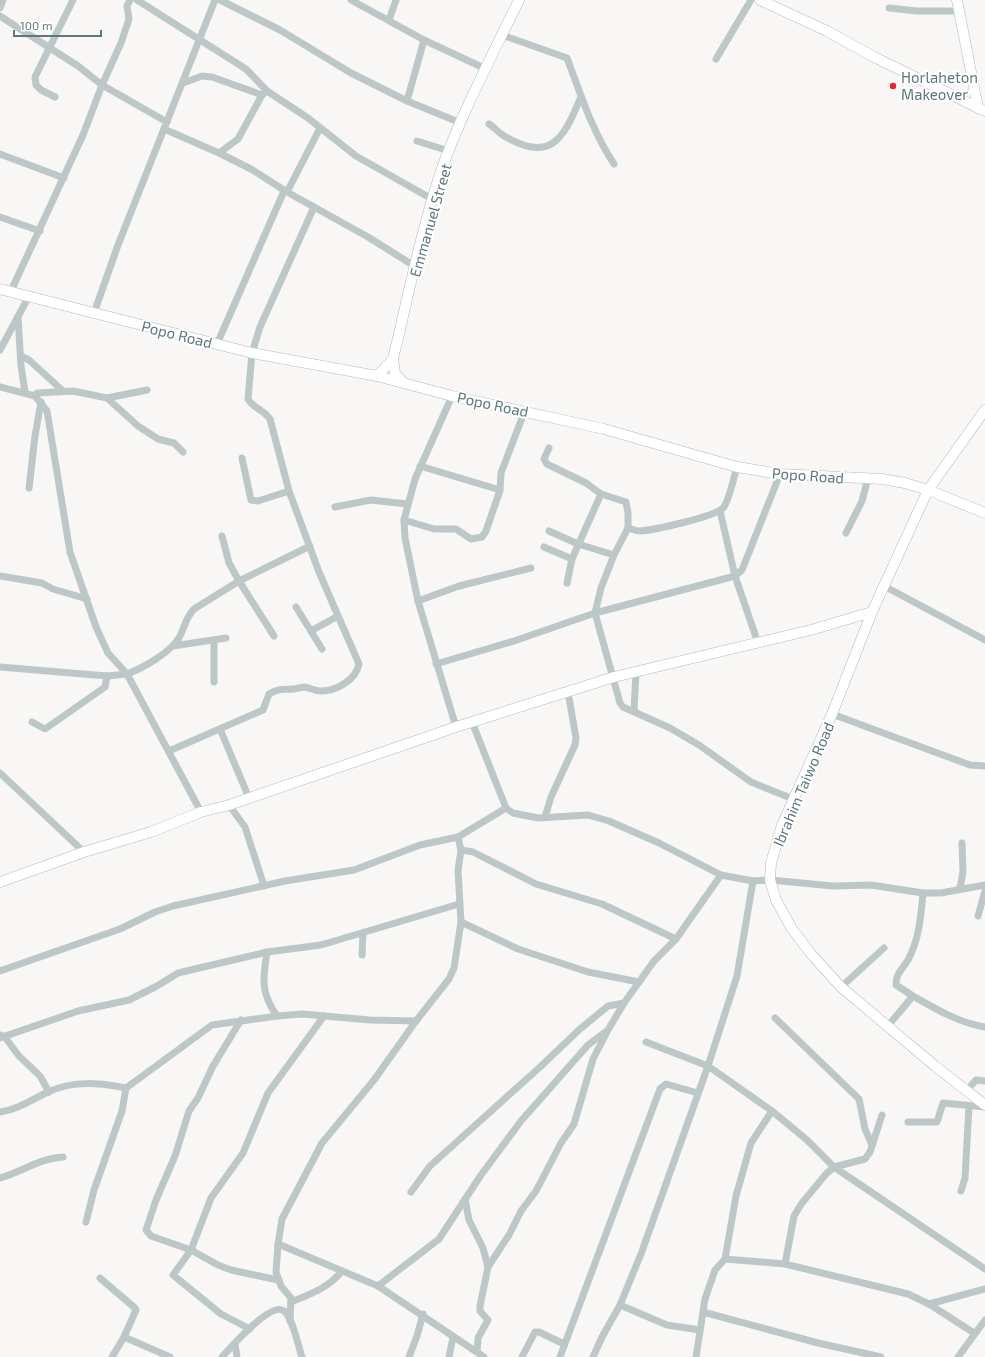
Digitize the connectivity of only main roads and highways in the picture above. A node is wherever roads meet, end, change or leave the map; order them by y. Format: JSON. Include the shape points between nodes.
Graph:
{"nodes":[{"id":1,"x":519,"y":0,"type":"edge"},
{"id":2,"x":760,"y":0,"type":"edge"},
{"id":3,"x":957,"y":0,"type":"edge"},
{"id":4,"x":982,"y":110,"type":"edge"},
{"id":5,"x":0,"y":289,"type":"edge"},
{"id":6,"x":393,"y":359,"type":"junction"},
{"id":7,"x":377,"y":376,"type":"junction"},
{"id":8,"x":404,"y":382,"type":"junction"},
{"id":9,"x":985,"y":410,"type":"edge"},
{"id":10,"x":928,"y":490,"type":"junction"},
{"id":11,"x":985,"y":513,"type":"edge"},
{"id":12,"x":872,"y":612,"type":"junction"},
{"id":13,"x":0,"y":882,"type":"edge"},
{"id":14,"x":985,"y":1106,"type":"edge"}],
"edges":[{"from":1,"to":6,"type":"main road","name":"Emmanuel Street","via":[[461,123],[432,199]]},
{"from":2,"to":4,"type":"main road"},
{"from":3,"to":4,"type":"main road"},
{"from":5,"to":7,"type":"main road","name":"Popo Road","via":[[252,353]]},
{"from":6,"to":7,"type":"main road","name":"Emmanuel Street"},
{"from":6,"to":8,"type":"main road","via":[[395,374]]},
{"from":7,"to":8,"type":"main road","name":"Popo Road"},
{"from":8,"to":10,"type":"main road","name":"Popo Road","via":[[452,396],[604,429],[737,467],[780,474],[868,478],[905,483]]},
{"from":9,"to":10,"type":"main road","name":"Ibrahim Taiwo Road"},
{"from":10,"to":11,"type":"main road","name":"Popo Road"},
{"from":10,"to":12,"type":"main road","name":"Ibrahim Taiwo Road"},
{"from":12,"to":13,"type":"main road","via":[[811,630],[614,677],[456,727],[229,805],[201,812],[151,832],[84,852]]},
{"from":12,"to":14,"type":"main road","name":"Ibrahim Taiwo Road","via":[[832,714],[793,799],[774,850],[770,880],[776,900],[792,930],[841,987]]}]}
